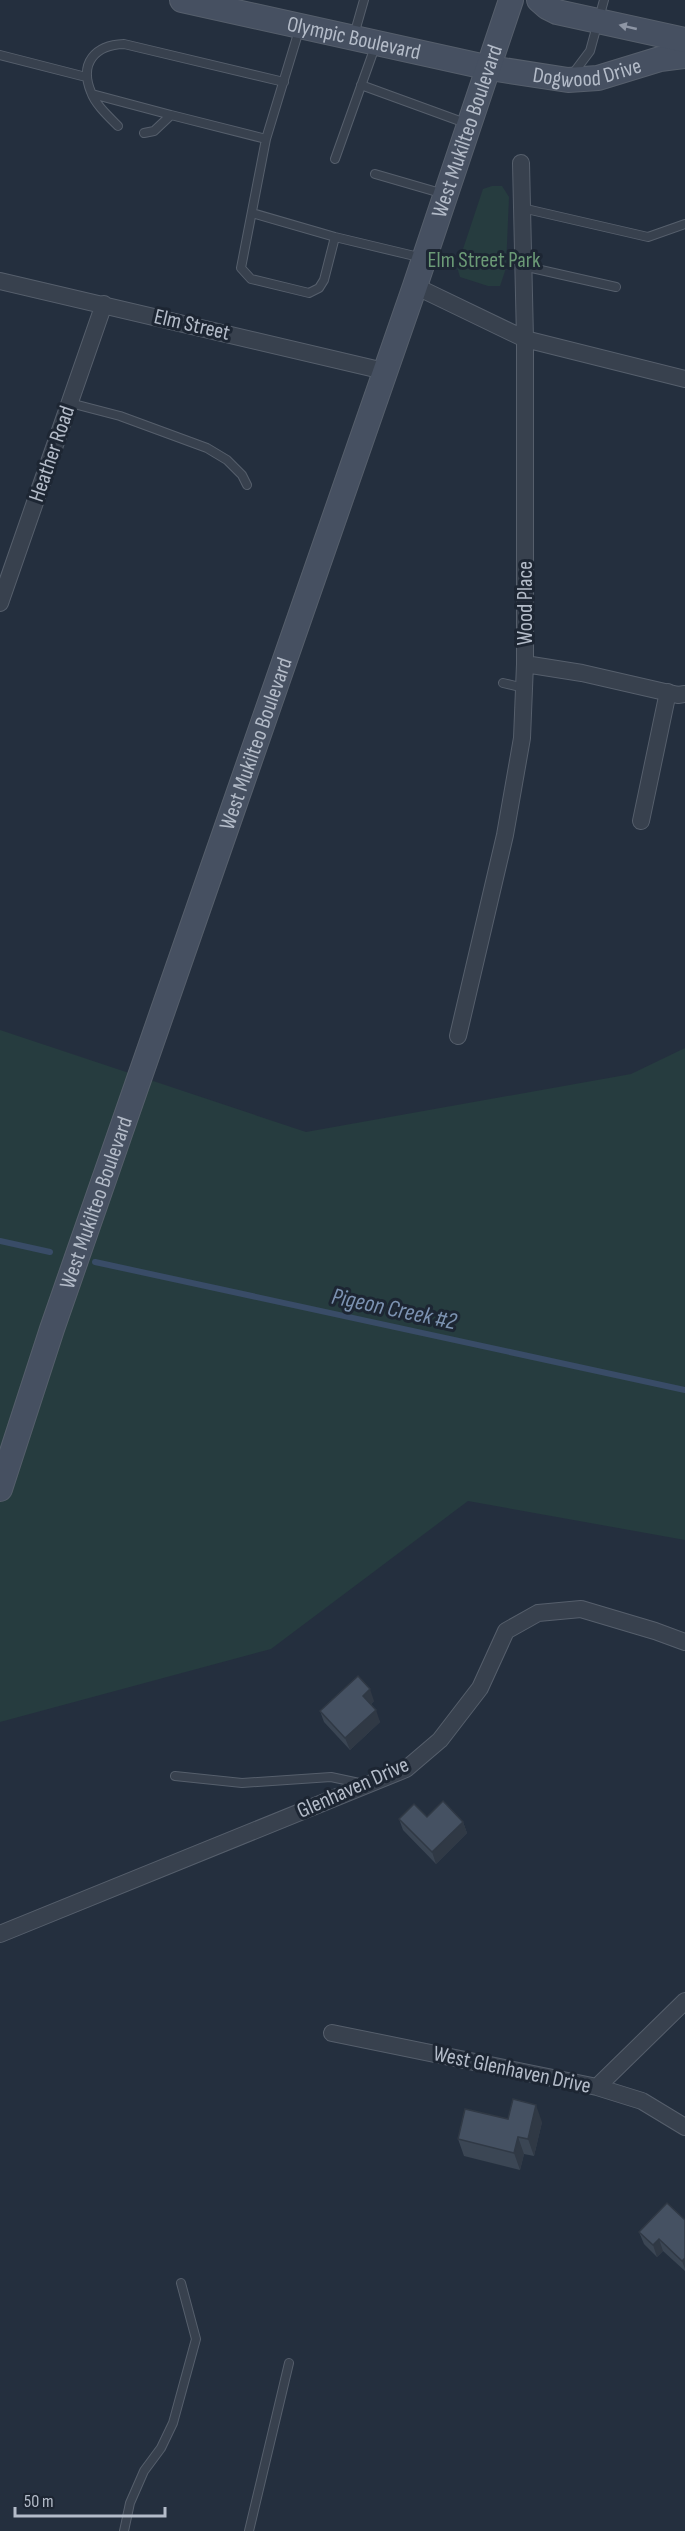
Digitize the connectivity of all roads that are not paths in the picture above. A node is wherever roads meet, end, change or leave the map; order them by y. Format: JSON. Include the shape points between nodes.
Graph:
{"nodes":[{"id":1,"x":182,"y":0,"type":"edge"},
{"id":2,"x":364,"y":0,"type":"edge"},
{"id":3,"x":511,"y":0,"type":"edge"},
{"id":4,"x":539,"y":0,"type":"edge"},
{"id":5,"x":602,"y":10,"type":"edge"},
{"id":6,"x":300,"y":27,"type":"junction"},
{"id":7,"x":365,"y":40,"type":"junction"},
{"id":8,"x":685,"y":40,"type":"edge"},
{"id":9,"x":0,"y":55,"type":"edge"},
{"id":10,"x":685,"y":56,"type":"edge"},
{"id":11,"x":489,"y":68,"type":"junction"},
{"id":12,"x":86,"y":77,"type":"junction"},
{"id":13,"x":568,"y":80,"type":"junction"},
{"id":14,"x":284,"y":82,"type":"junction"},
{"id":15,"x":361,"y":86,"type":"junction"},
{"id":16,"x":91,"y":94,"type":"junction"},
{"id":17,"x":171,"y":115,"type":"junction"},
{"id":18,"x":470,"y":125,"type":"junction"},
{"id":19,"x":118,"y":126,"type":"dead end"},
{"id":20,"x":144,"y":133,"type":"dead end"},
{"id":21,"x":266,"y":139,"type":"junction"},
{"id":22,"x":334,"y":159,"type":"dead end"},
{"id":23,"x":521,"y":163,"type":"dead end"},
{"id":24,"x":375,"y":174,"type":"dead end"},
{"id":25,"x":445,"y":195,"type":"junction"},
{"id":26,"x":522,"y":208,"type":"junction"},
{"id":27,"x":252,"y":213,"type":"junction"},
{"id":28,"x":685,"y":224,"type":"edge"},
{"id":29,"x":335,"y":237,"type":"junction"},
{"id":30,"x":424,"y":258,"type":"junction"},
{"id":31,"x":523,"y":266,"type":"junction"},
{"id":32,"x":0,"y":281,"type":"edge"},
{"id":33,"x":415,"y":286,"type":"junction"},
{"id":34,"x":616,"y":287,"type":"dead end"},
{"id":35,"x":104,"y":304,"type":"junction"},
{"id":36,"x":525,"y":339,"type":"junction"},
{"id":37,"x":384,"y":371,"type":"junction"},
{"id":38,"x":685,"y":379,"type":"edge"},
{"id":39,"x":70,"y":402,"type":"junction"},
{"id":40,"x":247,"y":485,"type":"dead end"},
{"id":41,"x":0,"y":603,"type":"edge"},
{"id":42,"x":525,"y":664,"type":"junction"},
{"id":43,"x":503,"y":683,"type":"dead end"},
{"id":44,"x":524,"y":688,"type":"junction"},
{"id":45,"x":668,"y":692,"type":"junction"},
{"id":46,"x":685,"y":694,"type":"edge"},
{"id":47,"x":641,"y":821,"type":"dead end"},
{"id":48,"x":458,"y":1036,"type":"dead end"},
{"id":49,"x":0,"y":1489,"type":"edge"},
{"id":50,"x":685,"y":1642,"type":"edge"},
{"id":51,"x":175,"y":1776,"type":"dead end"},
{"id":52,"x":367,"y":1785,"type":"junction"},
{"id":53,"x":0,"y":1934,"type":"edge"},
{"id":54,"x":685,"y":2001,"type":"edge"},
{"id":55,"x":332,"y":2032,"type":"dead end"},
{"id":56,"x":597,"y":2087,"type":"junction"},
{"id":57,"x":685,"y":2127,"type":"edge"},
{"id":58,"x":181,"y":2283,"type":"dead end"},
{"id":59,"x":289,"y":2363,"type":"dead end"},
{"id":60,"x":124,"y":2531,"type":"edge"},
{"id":61,"x":249,"y":2531,"type":"edge"}],
"edges":[{"from":1,"to":6,"type":"main road","name":"Olympic Boulevard"},
{"from":2,"to":7,"type":"lane"},
{"from":3,"to":11,"type":"main road","name":"West Mukilteo Boulevard"},
{"from":4,"to":5,"type":"main road","via":[[556,12]]},
{"from":8,"to":5,"type":"main road","one_way":true},
{"from":5,"to":13,"type":"lane","via":[[590,51]]},
{"from":6,"to":7,"type":"main road","name":"Olympic Boulevard"},
{"from":6,"to":14,"type":"lane"},
{"from":7,"to":11,"type":"main road","name":"Olympic Boulevard"},
{"from":7,"to":15,"type":"lane"},
{"from":9,"to":12,"type":"lane"},
{"from":10,"to":13,"type":"main road","name":"Dogwood Drive","via":[[660,59],[598,78]]},
{"from":11,"to":13,"type":"main road","name":"Dogwood Drive"},
{"from":11,"to":18,"type":"main road","name":"West Mukilteo Boulevard"},
{"from":12,"to":14,"type":"lane","via":[[96,52],[107,45],[124,44]]},
{"from":12,"to":16,"type":"lane"},
{"from":14,"to":21,"type":"lane"},
{"from":15,"to":18,"type":"lane"},
{"from":15,"to":22,"type":"lane"},
{"from":16,"to":17,"type":"lane"},
{"from":16,"to":19,"type":"lane"},
{"from":17,"to":20,"type":"lane","via":[[154,131]]},
{"from":17,"to":21,"type":"lane"},
{"from":18,"to":25,"type":"main road","name":"West Mukilteo Boulevard"},
{"from":21,"to":27,"type":"lane"},
{"from":23,"to":26,"type":"street","name":"Wood Place"},
{"from":24,"to":25,"type":"lane"},
{"from":25,"to":30,"type":"main road","name":"West Mukilteo Boulevard"},
{"from":26,"to":28,"type":"lane","via":[[648,237]]},
{"from":26,"to":31,"type":"street","name":"Wood Place"},
{"from":27,"to":29,"type":"lane"},
{"from":27,"to":29,"type":"lane","via":[[242,268],[251,279],[309,293],[319,288]]},
{"from":29,"to":30,"type":"lane"},
{"from":30,"to":33,"type":"main road","name":"West Mukilteo Boulevard"},
{"from":31,"to":34,"type":"lane"},
{"from":31,"to":36,"type":"street","name":"Wood Place"},
{"from":32,"to":35,"type":"street","name":"Elm Street"},
{"from":33,"to":36,"type":"street"},
{"from":33,"to":37,"type":"main road","name":"West Mukilteo Boulevard"},
{"from":35,"to":37,"type":"street","name":"Elm Street"},
{"from":35,"to":39,"type":"street","name":"Heather Road"},
{"from":36,"to":38,"type":"street"},
{"from":36,"to":42,"type":"street","name":"Wood Place"},
{"from":37,"to":49,"type":"main road","name":"West Mukilteo Boulevard"},
{"from":39,"to":40,"type":"lane","via":[[207,448],[227,460]]},
{"from":39,"to":41,"type":"street","name":"Heather Road"},
{"from":42,"to":44,"type":"street","name":"Wood Place"},
{"from":42,"to":45,"type":"street"},
{"from":43,"to":44,"type":"lane"},
{"from":44,"to":48,"type":"street","name":"Wood Place","via":[[522,738],[505,835]]},
{"from":45,"to":46,"type":"street"},
{"from":45,"to":47,"type":"street"},
{"from":50,"to":52,"type":"street","name":"Glenhaven Drive","via":[[581,1609],[538,1613],[506,1631],[480,1688],[440,1740],[406,1769]]},
{"from":51,"to":52,"type":"lane","via":[[242,1783],[331,1777]]},
{"from":52,"to":53,"type":"street","name":"Glenhaven Drive"},
{"from":54,"to":56,"type":"street"},
{"from":55,"to":56,"type":"street","name":"West Glenhaven Drive"},
{"from":56,"to":57,"type":"street","name":"West Glenhaven Drive","via":[[642,2101]]},
{"from":58,"to":60,"type":"lane","via":[[196,2339],[173,2423],[144,2471],[130,2503]]},
{"from":59,"to":61,"type":"lane"}]}
